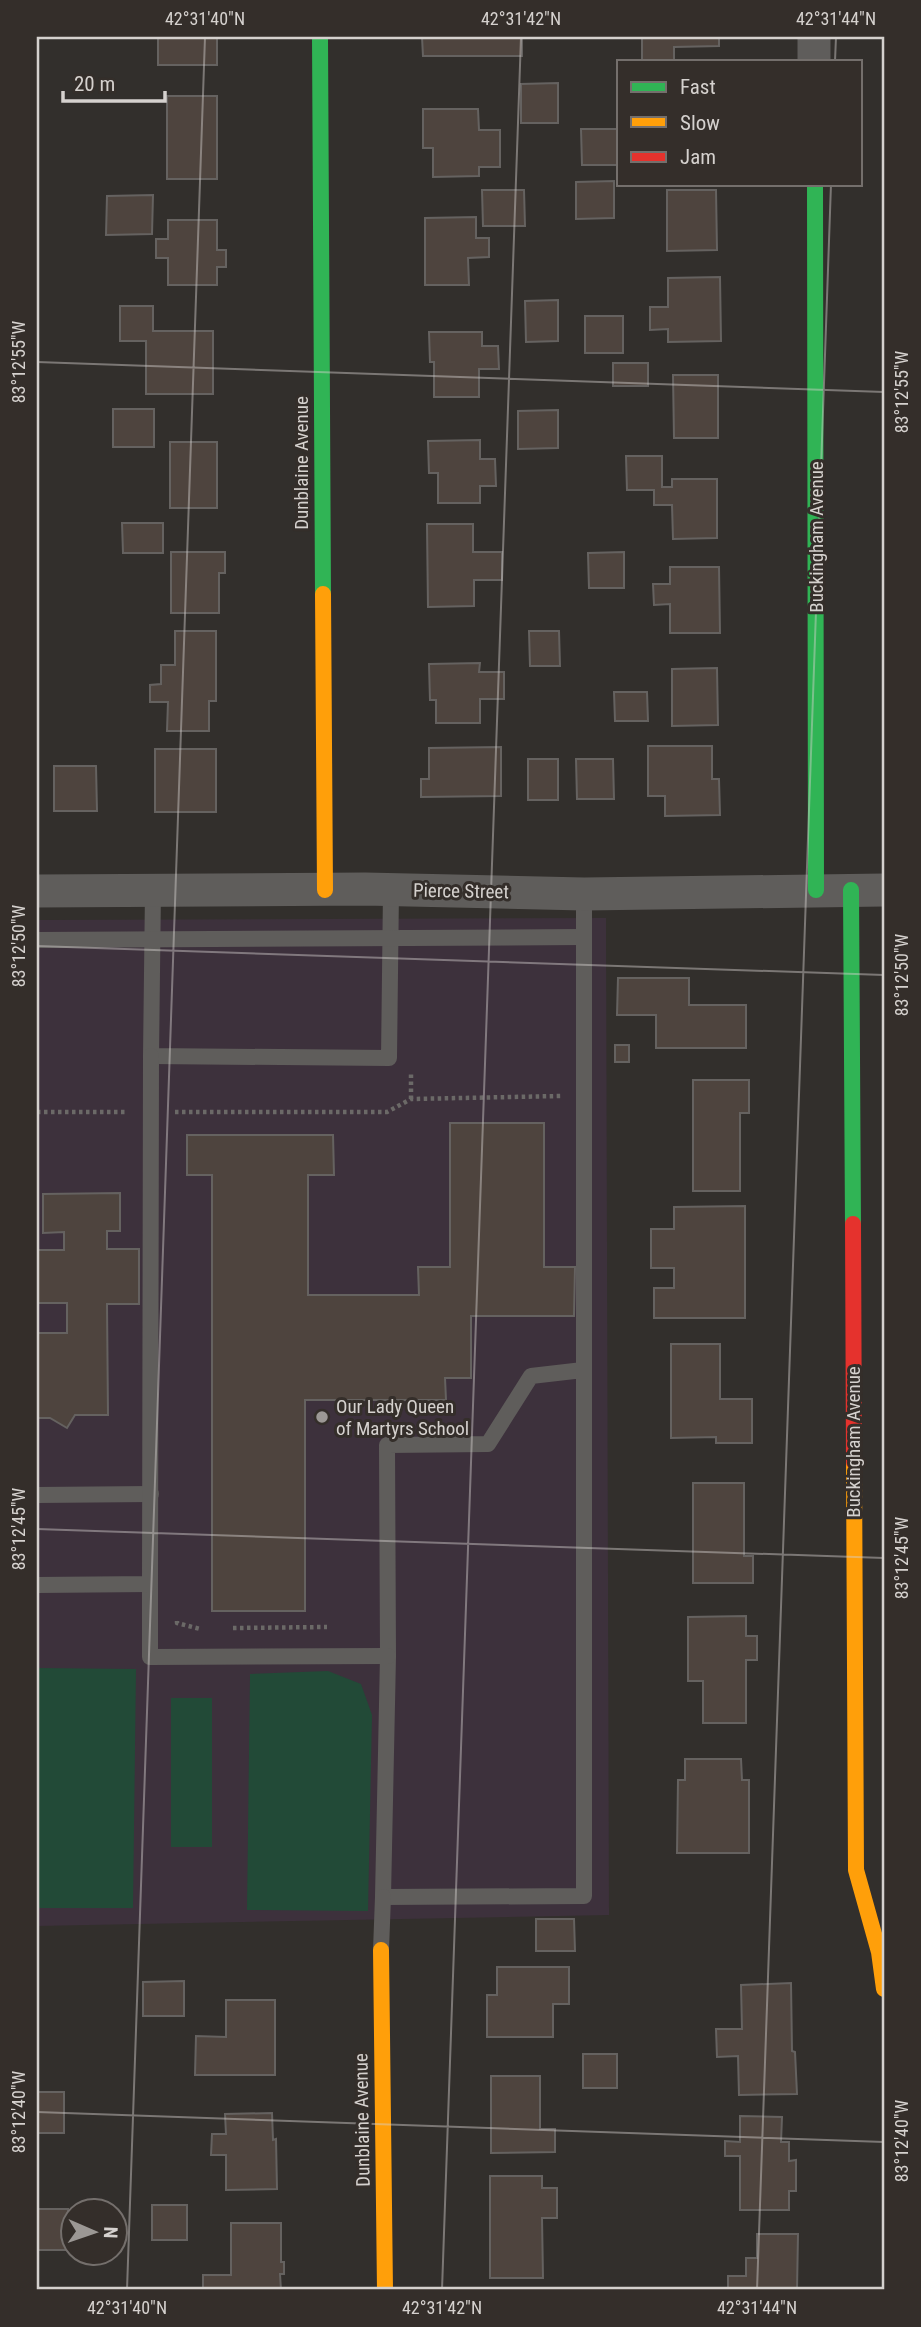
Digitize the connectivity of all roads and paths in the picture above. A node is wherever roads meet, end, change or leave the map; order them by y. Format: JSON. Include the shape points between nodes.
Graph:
{"nodes":[{"id":1,"x":320,"y":37,"type":"edge"},
{"id":2,"x":814,"y":37,"type":"edge"},
{"id":3,"x":814,"y":60,"type":"edge"},
{"id":4,"x":815,"y":186,"type":"edge"},
{"id":5,"x":153,"y":890,"type":"junction"},
{"id":6,"x":325,"y":890,"type":"junction"},
{"id":7,"x":391,"y":890,"type":"junction"},
{"id":8,"x":816,"y":890,"type":"junction"},
{"id":9,"x":850,"y":890,"type":"junction"},
{"id":10,"x":884,"y":890,"type":"edge"},
{"id":11,"x":37,"y":891,"type":"edge"},
{"id":12,"x":584,"y":894,"type":"junction"},
{"id":13,"x":584,"y":937,"type":"junction"},
{"id":14,"x":391,"y":939,"type":"junction"},
{"id":15,"x":37,"y":940,"type":"edge"},
{"id":16,"x":152,"y":940,"type":"junction"},
{"id":17,"x":151,"y":1056,"type":"junction"},
{"id":18,"x":583,"y":1096,"type":"junction"},
{"id":19,"x":37,"y":1112,"type":"edge"},
{"id":20,"x":139,"y":1112,"type":"dead end"},
{"id":21,"x":169,"y":1112,"type":"dead end"},
{"id":22,"x":583,"y":1370,"type":"junction"},
{"id":23,"x":151,"y":1494,"type":"junction"},
{"id":24,"x":37,"y":1495,"type":"edge"},
{"id":25,"x":150,"y":1584,"type":"junction"},
{"id":26,"x":37,"y":1585,"type":"edge"},
{"id":27,"x":177,"y":1610,"type":"dead end"},
{"id":28,"x":327,"y":1627,"type":"dead end"},
{"id":29,"x":211,"y":1629,"type":"dead end"},
{"id":30,"x":224,"y":1629,"type":"dead end"},
{"id":31,"x":388,"y":1657,"type":"junction"},
{"id":32,"x":383,"y":1897,"type":"junction"},
{"id":33,"x":382,"y":1950,"type":"joint"},
{"id":34,"x":884,"y":1989,"type":"edge"},
{"id":35,"x":385,"y":2290,"type":"edge"}],
"edges":[{"from":1,"to":6,"type":"street","name":"Dunblaine Avenue"},
{"from":2,"to":3,"type":"street"},
{"from":4,"to":8,"type":"street","name":"Buckingham Avenue"},
{"from":5,"to":6,"type":"street","name":"Pierce Street"},
{"from":5,"to":11,"type":"street","name":"Pierce Street"},
{"from":5,"to":16,"type":"lane"},
{"from":6,"to":7,"type":"street","name":"Pierce Street"},
{"from":7,"to":12,"type":"street","name":"Pierce Street"},
{"from":7,"to":14,"type":"lane"},
{"from":8,"to":9,"type":"street","name":"Pierce Street"},
{"from":8,"to":12,"type":"street","name":"Pierce Street"},
{"from":9,"to":10,"type":"street","name":"Pierce Street"},
{"from":9,"to":34,"type":"street","name":"Buckingham Avenue","via":[[856,1870]]},
{"from":12,"to":13,"type":"lane"},
{"from":13,"to":14,"type":"lane"},
{"from":13,"to":18,"type":"lane"},
{"from":14,"to":16,"type":"lane"},
{"from":14,"to":17,"type":"lane","via":[[389,1058]]},
{"from":15,"to":16,"type":"lane"},
{"from":16,"to":17,"type":"lane"},
{"from":17,"to":23,"type":"lane"},
{"from":18,"to":21,"type":"path","via":[[411,1099],[387,1112]]},
{"from":18,"to":22,"type":"lane"},
{"from":19,"to":20,"type":"path"},
{"from":22,"to":31,"type":"lane","via":[[531,1376],[488,1444],[387,1445]]},
{"from":22,"to":32,"type":"lane","via":[[584,1896]]},
{"from":23,"to":24,"type":"lane"},
{"from":23,"to":25,"type":"lane"},
{"from":25,"to":26,"type":"lane"},
{"from":25,"to":31,"type":"lane","via":[[150,1657]]},
{"from":27,"to":29,"type":"path","via":[[177,1623]]},
{"from":28,"to":30,"type":"path"},
{"from":31,"to":32,"type":"lane"},
{"from":32,"to":33,"type":"lane"},
{"from":33,"to":35,"type":"street","name":"Dunblaine Avenue"}]}
